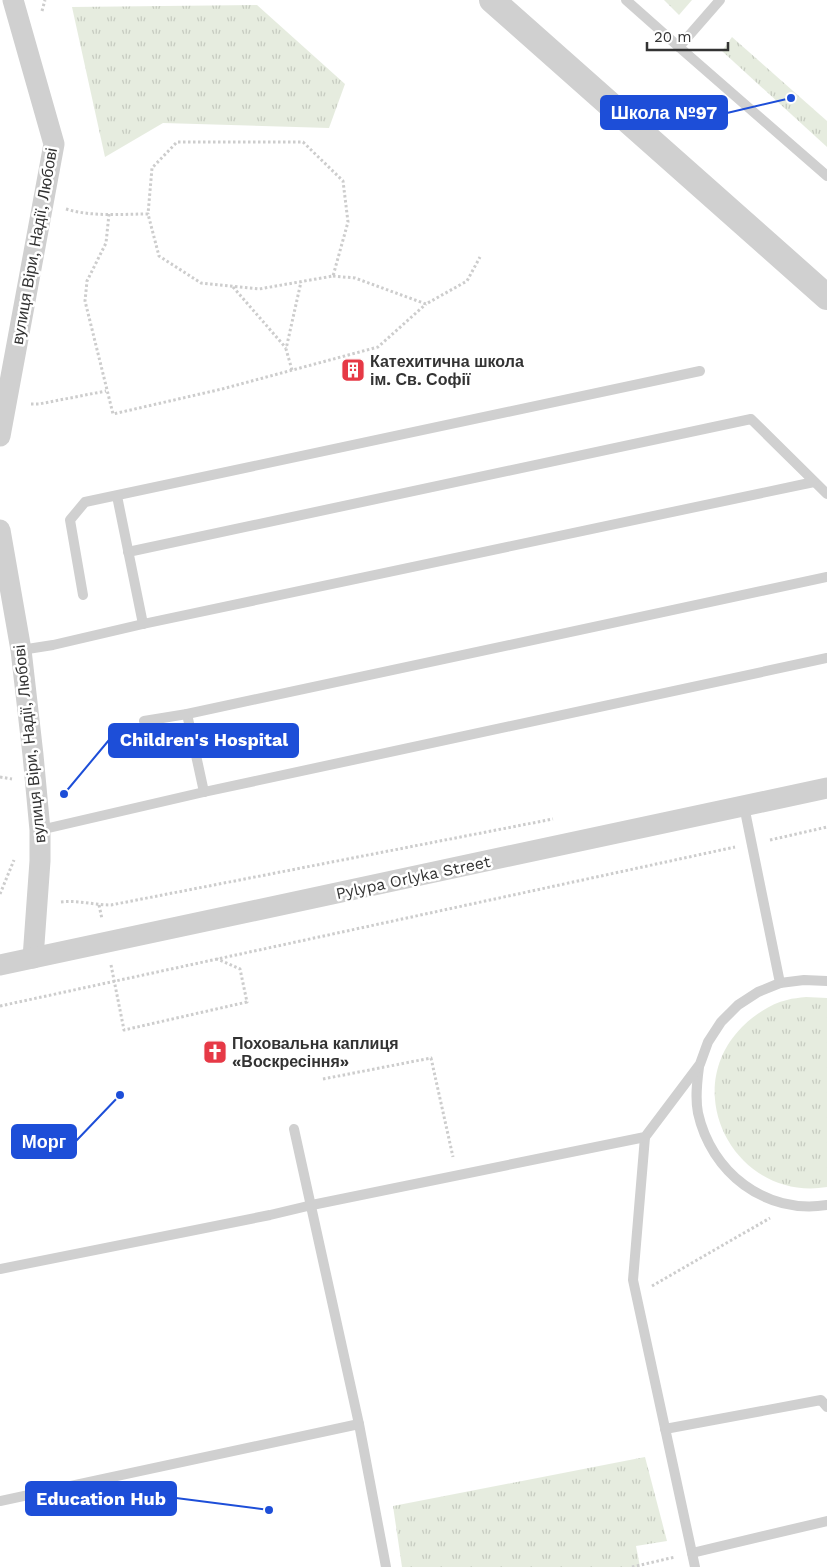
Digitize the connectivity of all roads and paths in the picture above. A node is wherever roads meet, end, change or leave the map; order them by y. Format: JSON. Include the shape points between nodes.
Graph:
{"nodes":[{"id":1,"x":13,"y":0,"type":"edge"},
{"id":2,"x":492,"y":0,"type":"edge"},
{"id":3,"x":626,"y":0,"type":"edge"},
{"id":4,"x":720,"y":0,"type":"edge"},
{"id":5,"x":679,"y":47,"type":"junction"},
{"id":6,"x":827,"y":176,"type":"edge"},
{"id":7,"x":62,"y":208,"type":"dead end"},
{"id":8,"x":109,"y":214,"type":"junction"},
{"id":9,"x":148,"y":214,"type":"junction"},
{"id":10,"x":480,"y":257,"type":"dead end"},
{"id":11,"x":333,"y":276,"type":"junction"},
{"id":12,"x":301,"y":282,"type":"junction"},
{"id":13,"x":233,"y":286,"type":"junction"},
{"id":14,"x":827,"y":298,"type":"edge"},
{"id":15,"x":426,"y":304,"type":"junction"},
{"id":16,"x":286,"y":348,"type":"junction"},
{"id":17,"x":292,"y":370,"type":"junction"},
{"id":18,"x":700,"y":370,"type":"dead end"},
{"id":19,"x":106,"y":391,"type":"junction"},
{"id":20,"x":24,"y":404,"type":"dead end"},
{"id":21,"x":0,"y":435,"type":"edge"},
{"id":22,"x":814,"y":482,"type":"junction"},
{"id":23,"x":827,"y":494,"type":"edge"},
{"id":24,"x":117,"y":496,"type":"junction"},
{"id":25,"x":0,"y":530,"type":"edge"},
{"id":26,"x":128,"y":552,"type":"junction"},
{"id":27,"x":827,"y":577,"type":"edge"},
{"id":28,"x":83,"y":596,"type":"dead end"},
{"id":29,"x":143,"y":624,"type":"junction"},
{"id":30,"x":21,"y":650,"type":"junction"},
{"id":31,"x":827,"y":658,"type":"edge"},
{"id":32,"x":187,"y":714,"type":"junction"},
{"id":33,"x":144,"y":721,"type":"dead end"},
{"id":34,"x":0,"y":777,"type":"edge"},
{"id":35,"x":16,"y":780,"type":"dead end"},
{"id":36,"x":827,"y":788,"type":"edge"},
{"id":37,"x":204,"y":792,"type":"junction"},
{"id":38,"x":744,"y":806,"type":"junction"},
{"id":39,"x":562,"y":818,"type":"dead end"},
{"id":40,"x":827,"y":827,"type":"edge"},
{"id":41,"x":40,"y":830,"type":"junction"},
{"id":42,"x":752,"y":844,"type":"junction"},
{"id":43,"x":38,"y":906,"type":"junction"},
{"id":44,"x":33,"y":958,"type":"junction"},
{"id":45,"x":217,"y":959,"type":"junction"},
{"id":46,"x":0,"y":965,"type":"edge"},
{"id":47,"x":827,"y":981,"type":"edge"},
{"id":48,"x":114,"y":982,"type":"junction"},
{"id":49,"x":780,"y":983,"type":"junction"},
{"id":50,"x":0,"y":1006,"type":"edge"},
{"id":51,"x":700,"y":1064,"type":"junction"},
{"id":52,"x":323,"y":1080,"type":"dead end"},
{"id":53,"x":294,"y":1129,"type":"dead end"},
{"id":54,"x":646,"y":1137,"type":"junction"},
{"id":55,"x":457,"y":1176,"type":"junction"},
{"id":56,"x":312,"y":1205,"type":"junction"},
{"id":57,"x":792,"y":1205,"type":"junction"},
{"id":58,"x":827,"y":1205,"type":"edge"},
{"id":59,"x":0,"y":1269,"type":"edge"},
{"id":60,"x":636,"y":1294,"type":"junction"},
{"id":61,"x":827,"y":1407,"type":"edge"},
{"id":62,"x":358,"y":1424,"type":"junction"},
{"id":63,"x":665,"y":1429,"type":"junction"},
{"id":64,"x":0,"y":1501,"type":"edge"},
{"id":65,"x":827,"y":1521,"type":"edge"},
{"id":66,"x":692,"y":1553,"type":"junction"},
{"id":67,"x":386,"y":1567,"type":"edge"},
{"id":68,"x":632,"y":1567,"type":"edge"},
{"id":69,"x":695,"y":1567,"type":"edge"}],
"edges":[{"from":1,"to":21,"type":"street","name":"вулиця Віри, Надії, Любові","via":[[54,144]]},
{"from":2,"to":14,"type":"street"},
{"from":3,"to":5,"type":"lane"},
{"from":4,"to":5,"type":"lane"},
{"from":5,"to":6,"type":"lane"},
{"from":7,"to":8,"type":"path"},
{"from":8,"to":9,"type":"path"},
{"from":8,"to":19,"type":"path","via":[[106,243],[87,281],[85,301]]},
{"from":9,"to":11,"type":"path","via":[[152,168],[177,142],[302,142],[344,181],[348,222]]},
{"from":9,"to":13,"type":"path","via":[[159,256],[201,283]]},
{"from":10,"to":15,"type":"path","via":[[467,281]]},
{"from":11,"to":12,"type":"path"},
{"from":11,"to":15,"type":"path","via":[[355,278]]},
{"from":12,"to":13,"type":"path","via":[[259,289]]},
{"from":12,"to":16,"type":"path"},
{"from":13,"to":16,"type":"path"},
{"from":15,"to":17,"type":"path","via":[[378,347]]},
{"from":16,"to":17,"type":"path"},
{"from":17,"to":19,"type":"path","via":[[113,414]]},
{"from":18,"to":24,"type":"lane"},
{"from":19,"to":20,"type":"path"},
{"from":22,"to":23,"type":"lane"},
{"from":22,"to":26,"type":"lane","via":[[751,419]]},
{"from":22,"to":29,"type":"lane"},
{"from":24,"to":26,"type":"lane"},
{"from":24,"to":28,"type":"lane","via":[[85,502],[70,520]]},
{"from":25,"to":30,"type":"street","name":"вулиця Віри, Надії, Любові"},
{"from":26,"to":29,"type":"lane"},
{"from":27,"to":32,"type":"lane"},
{"from":29,"to":30,"type":"lane"},
{"from":30,"to":41,"type":"street","name":"вулиця Віри, Надії, Любові"},
{"from":31,"to":37,"type":"lane"},
{"from":32,"to":33,"type":"lane"},
{"from":32,"to":37,"type":"lane"},
{"from":34,"to":35,"type":"path"},
{"from":36,"to":38,"type":"street","name":"Pylypa Orlyka Street"},
{"from":37,"to":41,"type":"lane"},
{"from":38,"to":42,"type":"lane"},
{"from":38,"to":44,"type":"street","name":"Pylypa Orlyka Street"},
{"from":39,"to":43,"type":"path","via":[[111,905],[72,901]]},
{"from":40,"to":42,"type":"path"},
{"from":41,"to":43,"type":"street","name":"вулиця Віри, Надії, Любові"},
{"from":42,"to":45,"type":"path"},
{"from":42,"to":49,"type":"lane"},
{"from":43,"to":44,"type":"street","name":"вулиця Віри, Надії, Любові"},
{"from":44,"to":46,"type":"street","name":"Pylypa Orlyka Street"},
{"from":45,"to":48,"type":"path"},
{"from":45,"to":48,"type":"path","via":[[240,969],[247,1002],[124,1030]]},
{"from":47,"to":49,"type":"lane"},
{"from":48,"to":50,"type":"path"},
{"from":49,"to":51,"type":"lane","via":[[738,1005],[721,1022],[708,1042]]},
{"from":51,"to":54,"type":"lane"},
{"from":51,"to":57,"type":"lane","via":[[697,1111],[714,1155],[748,1188],[769,1199]]},
{"from":52,"to":55,"type":"path","via":[[430,1058]]},
{"from":53,"to":56,"type":"lane"},
{"from":54,"to":55,"type":"lane"},
{"from":54,"to":60,"type":"lane","via":[[633,1280]]},
{"from":55,"to":56,"type":"lane"},
{"from":56,"to":59,"type":"lane"},
{"from":56,"to":62,"type":"lane"},
{"from":57,"to":58,"type":"lane"},
{"from":57,"to":60,"type":"path"},
{"from":60,"to":63,"type":"lane"},
{"from":61,"to":63,"type":"lane","via":[[821,1400]]},
{"from":62,"to":64,"type":"lane"},
{"from":62,"to":67,"type":"lane"},
{"from":63,"to":66,"type":"lane"},
{"from":65,"to":66,"type":"lane"},
{"from":66,"to":68,"type":"path"},
{"from":66,"to":69,"type":"lane"}]}
